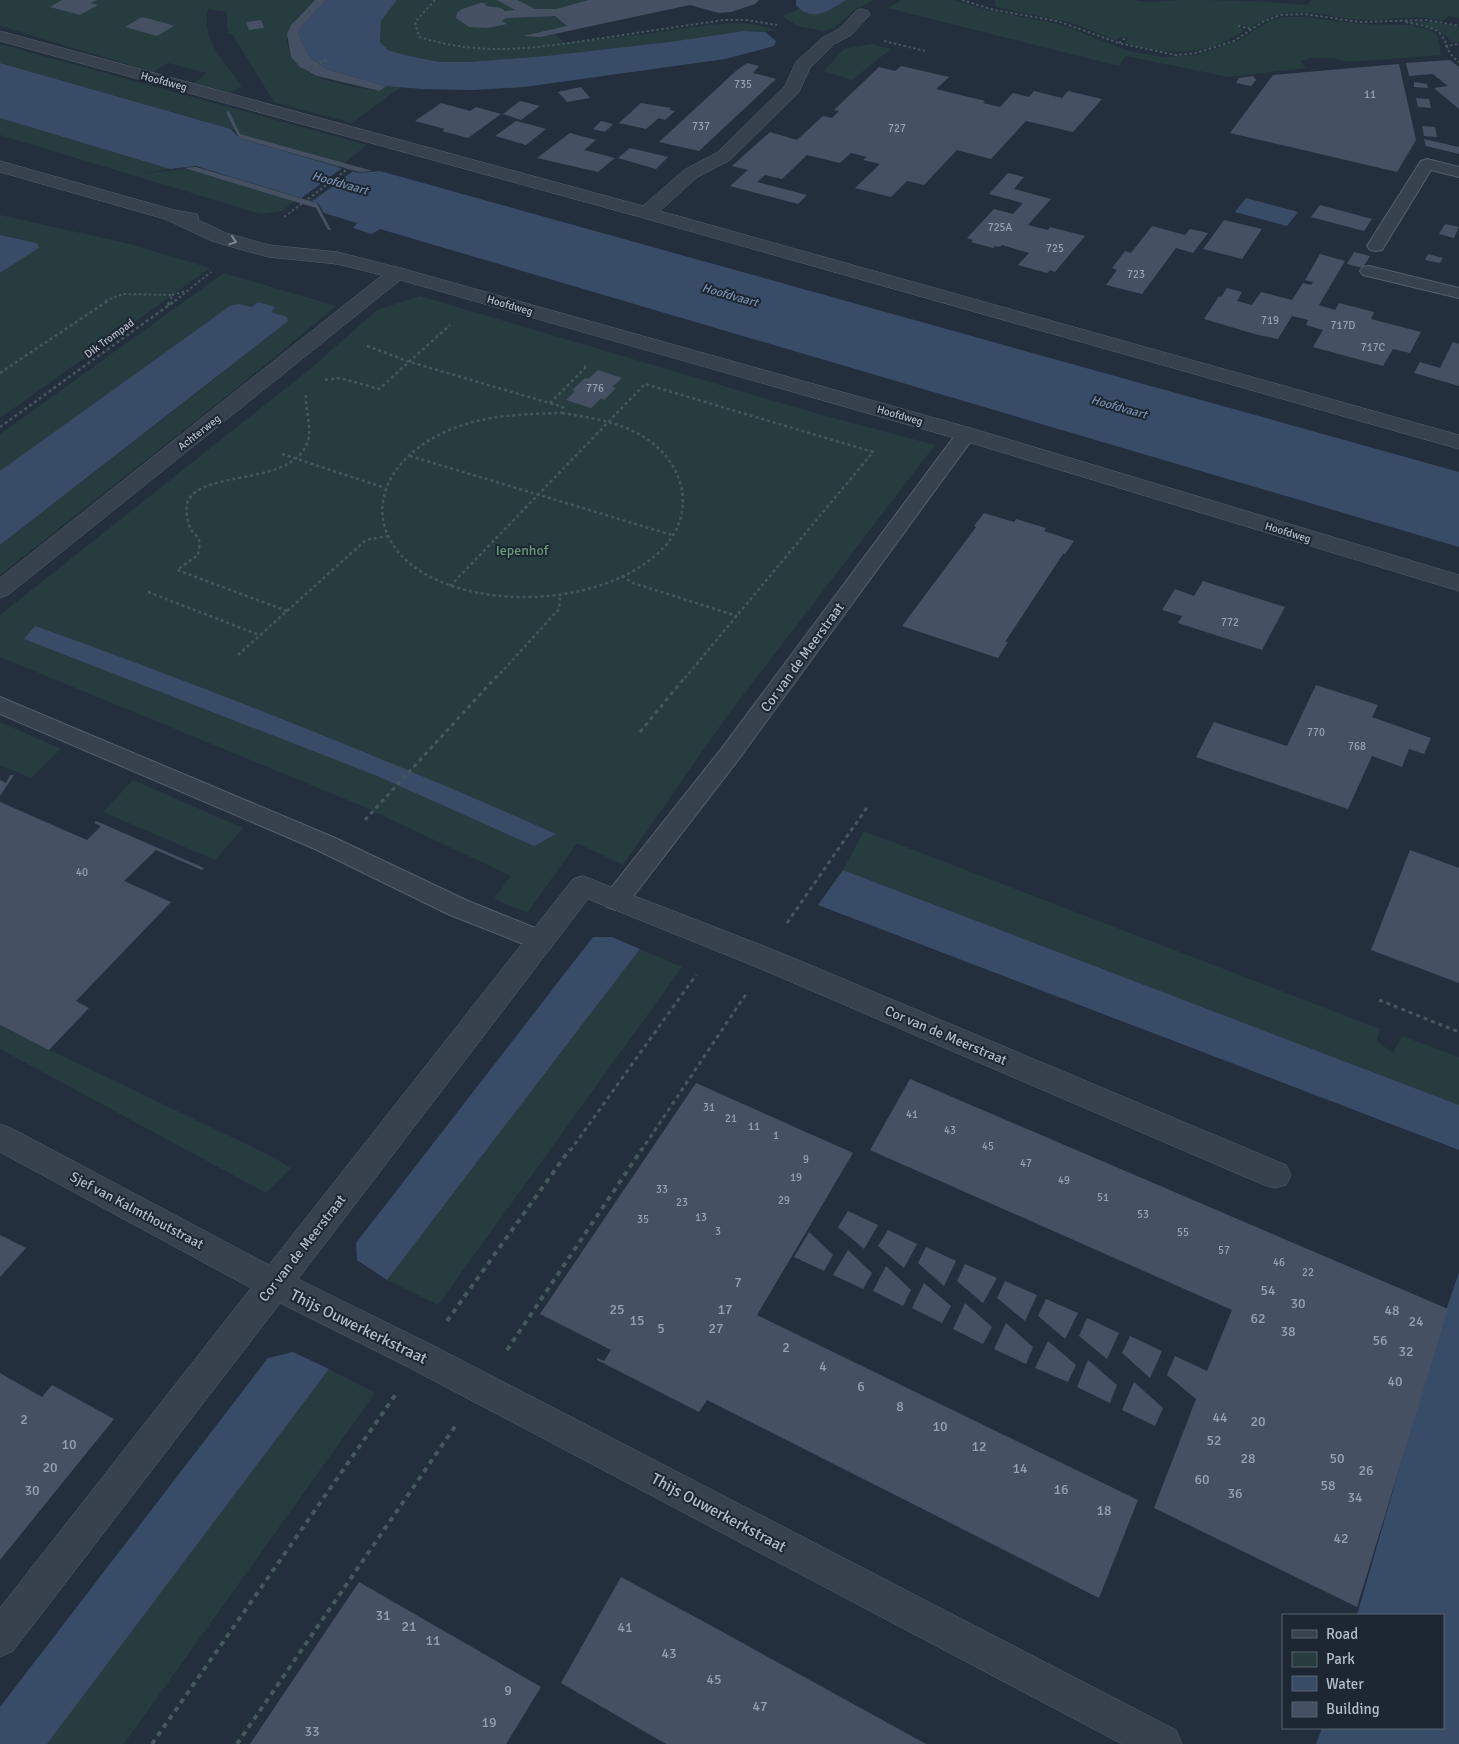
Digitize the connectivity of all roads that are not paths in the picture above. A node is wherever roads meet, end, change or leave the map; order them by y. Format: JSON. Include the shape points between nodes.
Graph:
{"nodes":[{"id":1,"x":862,"y":14,"type":"dead end"},
{"id":2,"x":0,"y":36,"type":"edge"},
{"id":3,"x":0,"y":166,"type":"edge"},
{"id":4,"x":1459,"y":172,"type":"edge"},
{"id":5,"x":647,"y":213,"type":"junction"},
{"id":6,"x":172,"y":215,"type":"junction"},
{"id":7,"x":255,"y":229,"type":"dead end"},
{"id":8,"x":274,"y":234,"type":"dead end"},
{"id":9,"x":1376,"y":246,"type":"dead end"},
{"id":10,"x":338,"y":258,"type":"junction"},
{"id":11,"x":1368,"y":271,"type":"dead end"},
{"id":12,"x":397,"y":273,"type":"junction"},
{"id":13,"x":1459,"y":293,"type":"edge"},
{"id":14,"x":966,"y":434,"type":"junction"},
{"id":15,"x":1459,"y":442,"type":"edge"},
{"id":16,"x":1459,"y":584,"type":"edge"},
{"id":17,"x":0,"y":590,"type":"edge"},
{"id":18,"x":0,"y":705,"type":"edge"},
{"id":19,"x":616,"y":900,"type":"junction"},
{"id":20,"x":541,"y":941,"type":"junction"},
{"id":21,"x":0,"y":1137,"type":"edge"},
{"id":22,"x":1274,"y":1175,"type":"dead end"},
{"id":23,"x":274,"y":1284,"type":"junction"},
{"id":24,"x":0,"y":1638,"type":"edge"},
{"id":25,"x":1162,"y":1744,"type":"edge"}],
"edges":[{"from":1,"to":5,"type":"street","via":[[802,66],[793,88],[724,156],[690,174]]},
{"from":2,"to":5,"type":"street","name":"Hoofdweg"},
{"from":3,"to":6,"type":"street","name":"Hoofdweg"},
{"from":4,"to":9,"type":"lane","via":[[1427,164]]},
{"from":5,"to":15,"type":"street","name":"Hoofdweg"},
{"from":6,"to":7,"type":"street","name":"Hoofdweg"},
{"from":6,"to":10,"type":"street","name":"Hoofdweg","one_way":true,"via":[[220,237],[269,251]]},
{"from":8,"to":10,"type":"street","name":"Hoofdweg"},
{"from":10,"to":12,"type":"street","name":"Hoofdweg"},
{"from":11,"to":13,"type":"lane"},
{"from":12,"to":14,"type":"street","name":"Hoofdweg"},
{"from":12,"to":17,"type":"street","name":"Achterweg"},
{"from":14,"to":16,"type":"street","name":"Hoofdweg"},
{"from":14,"to":19,"type":"lane","name":"Cor van de Meerstraat","via":[[730,754]]},
{"from":18,"to":20,"type":"lane","via":[[324,843],[459,908]]},
{"from":19,"to":20,"type":"street","name":"Cor van de Meerstraat","via":[[584,886]]},
{"from":19,"to":22,"type":"street","name":"Cor van de Meerstraat","via":[[762,958]]},
{"from":20,"to":23,"type":"street","name":"Cor van de Meerstraat"},
{"from":21,"to":23,"type":"street","name":"Sjef van Kalmthoutstraat"},
{"from":23,"to":24,"type":"street","name":"Cor van de Meerstraat"},
{"from":23,"to":25,"type":"street","name":"Thijs Ouwerkerkstraat","via":[[456,1374]]}]}
